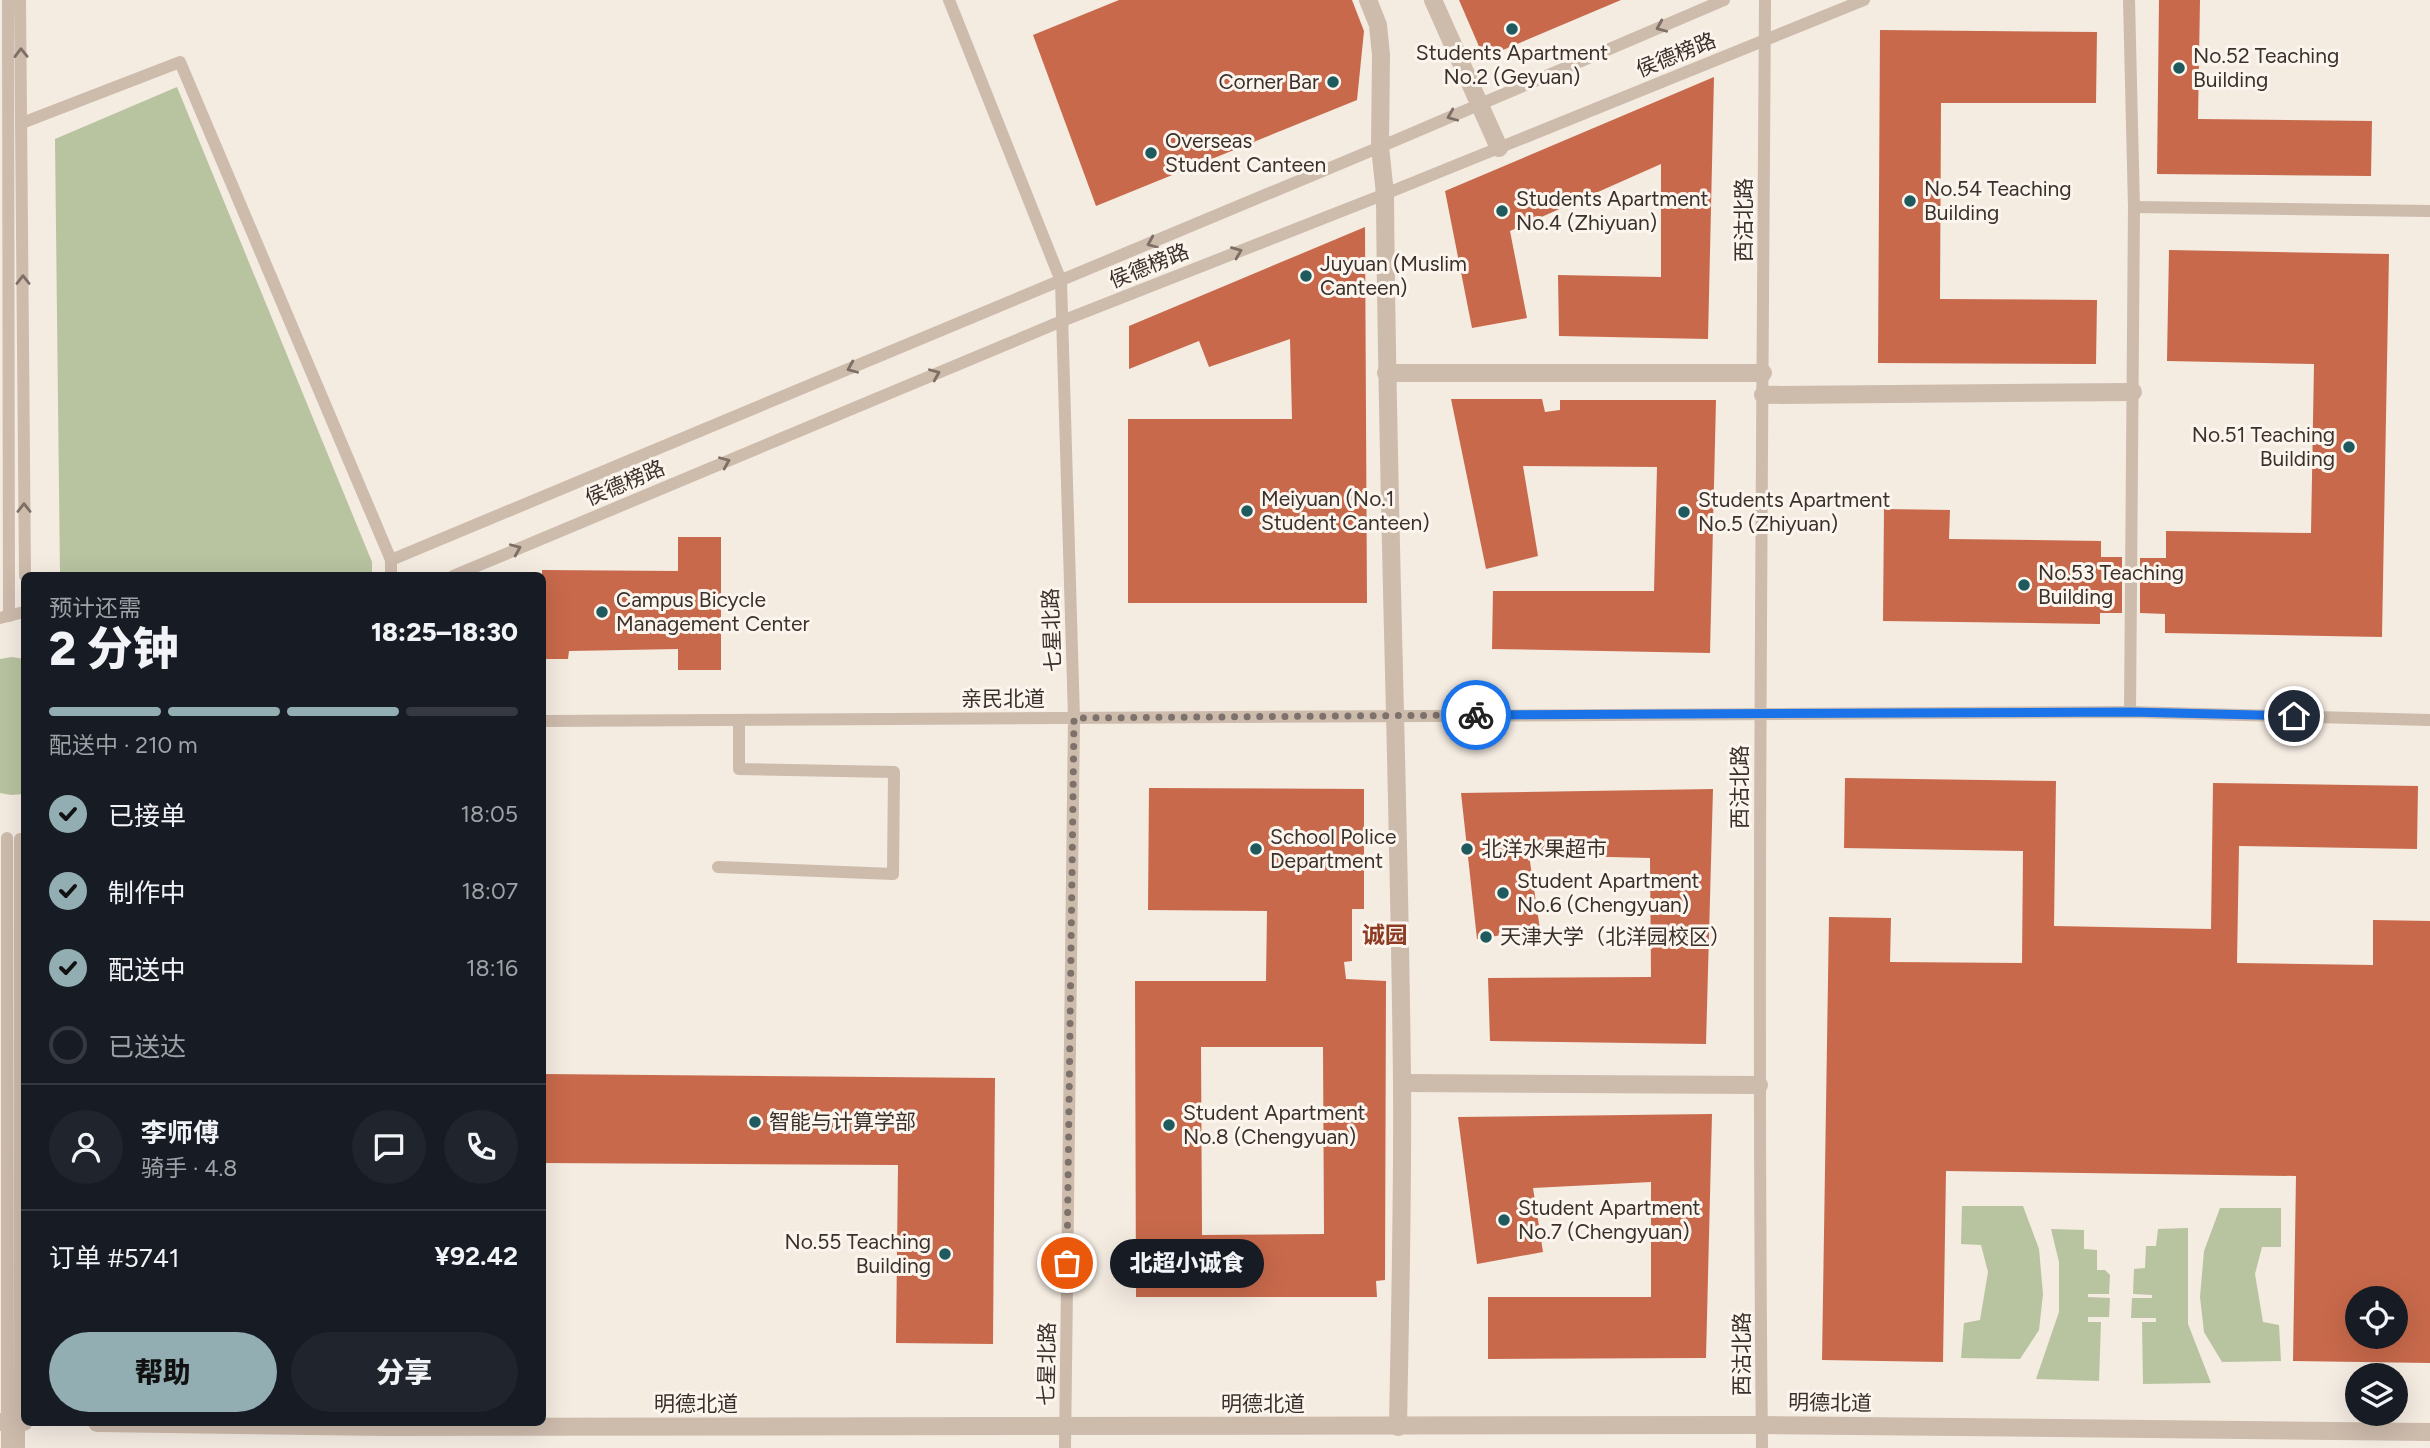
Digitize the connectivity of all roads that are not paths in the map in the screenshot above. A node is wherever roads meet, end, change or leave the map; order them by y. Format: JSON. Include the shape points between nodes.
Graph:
{"nodes":[{"id":1,"x":8,"y":0,"type":"edge"},
{"id":2,"x":20,"y":0,"type":"edge"},
{"id":3,"x":948,"y":0,"type":"edge"},
{"id":4,"x":1367,"y":0,"type":"edge"},
{"id":5,"x":1433,"y":0,"type":"edge"},
{"id":6,"x":1724,"y":0,"type":"edge"},
{"id":7,"x":1765,"y":0,"type":"edge"},
{"id":8,"x":1864,"y":0,"type":"edge"},
{"id":9,"x":2129,"y":0,"type":"edge"},
{"id":10,"x":1764,"y":40,"type":"junction"},
{"id":11,"x":1480,"y":104,"type":"junction"},
{"id":12,"x":22,"y":123,"type":"junction"},
{"id":13,"x":1380,"y":147,"type":"junction"},
{"id":14,"x":1499,"y":148,"type":"junction"},
{"id":15,"x":1385,"y":194,"type":"junction"},
{"id":16,"x":2134,"y":208,"type":"junction"},
{"id":17,"x":2430,"y":211,"type":"edge"},
{"id":18,"x":1061,"y":281,"type":"junction"},
{"id":19,"x":1062,"y":321,"type":"junction"},
{"id":20,"x":1386,"y":373,"type":"junction"},
{"id":21,"x":1763,"y":373,"type":"junction"},
{"id":22,"x":2133,"y":392,"type":"junction"},
{"id":23,"x":1763,"y":395,"type":"junction"},
{"id":24,"x":391,"y":560,"type":"junction"},
{"id":25,"x":25,"y":572,"type":"edge"},
{"id":26,"x":391,"y":572,"type":"edge"},
{"id":27,"x":463,"y":572,"type":"edge"},
{"id":28,"x":21,"y":613,"type":"edge"},
{"id":29,"x":4,"y":617,"type":"edge"},
{"id":30,"x":2130,"y":712,"type":"junction"},
{"id":31,"x":1759,"y":714,"type":"junction"},
{"id":32,"x":1396,"y":716,"type":"junction"},
{"id":33,"x":1074,"y":718,"type":"junction"},
{"id":34,"x":739,"y":720,"type":"junction"},
{"id":35,"x":2430,"y":720,"type":"edge"},
{"id":36,"x":546,"y":721,"type":"edge"},
{"id":37,"x":13,"y":838,"type":"edge"},
{"id":38,"x":718,"y":867,"type":"dead end"},
{"id":39,"x":1402,"y":1083,"type":"junction"},
{"id":40,"x":1759,"y":1086,"type":"junction"},
{"id":41,"x":13,"y":1422,"type":"edge"},
{"id":42,"x":546,"y":1425,"type":"edge"},
{"id":43,"x":1762,"y":1425,"type":"junction"},
{"id":44,"x":1065,"y":1426,"type":"junction"},
{"id":45,"x":1398,"y":1427,"type":"junction"},
{"id":46,"x":2430,"y":1432,"type":"edge"},
{"id":47,"x":7,"y":1448,"type":"edge"},
{"id":48,"x":19,"y":1448,"type":"edge"},
{"id":49,"x":1065,"y":1448,"type":"edge"},
{"id":50,"x":1762,"y":1448,"type":"edge"}],
"edges":[{"from":1,"to":29,"type":"lane"},
{"from":12,"to":2,"type":"lane","one_way":true},
{"from":3,"to":18,"type":"lane","name":"七星北路"},
{"from":4,"to":13,"type":"street","via":[[1378,25],[1381,55]]},
{"from":5,"to":11,"type":"street"},
{"from":6,"to":11,"type":"lane","name":"侯德榜路","one_way":true},
{"from":7,"to":10,"type":"lane","name":"西沽北路"},
{"from":8,"to":10,"type":"lane","name":"侯德榜路"},
{"from":9,"to":16,"type":"lane"},
{"from":10,"to":14,"type":"lane","name":"侯德榜路"},
{"from":10,"to":21,"type":"lane","name":"西沽北路"},
{"from":11,"to":13,"type":"lane","name":"侯德榜路","one_way":true},
{"from":11,"to":14,"type":"street"},
{"from":12,"to":24,"type":"lane","via":[[180,62]]},
{"from":25,"to":12,"type":"lane","one_way":true},
{"from":13,"to":15,"type":"street"},
{"from":13,"to":18,"type":"lane","name":"侯德榜路","one_way":true},
{"from":14,"to":15,"type":"lane","name":"侯德榜路"},
{"from":19,"to":15,"type":"lane","name":"侯德榜路","one_way":true},
{"from":15,"to":20,"type":"street"},
{"from":16,"to":17,"type":"lane"},
{"from":16,"to":22,"type":"lane"},
{"from":18,"to":19,"type":"lane","name":"七星北路"},
{"from":18,"to":24,"type":"lane","name":"侯德榜路","one_way":true},
{"from":27,"to":19,"type":"lane","name":"侯德榜路","one_way":true},
{"from":19,"to":33,"type":"lane","name":"七星北路"},
{"from":20,"to":21,"type":"street"},
{"from":20,"to":32,"type":"street"},
{"from":21,"to":23,"type":"lane","name":"西沽北路"},
{"from":22,"to":23,"type":"street"},
{"from":22,"to":30,"type":"lane"},
{"from":23,"to":31,"type":"lane","name":"西沽北路"},
{"from":24,"to":26,"type":"lane"},
{"from":28,"to":29,"type":"lane"},
{"from":30,"to":31,"type":"lane","name":"亲民北道"},
{"from":30,"to":35,"type":"lane","name":"亲民北道"},
{"from":31,"to":32,"type":"lane","name":"亲民北道"},
{"from":31,"to":40,"type":"lane","name":"西沽北路"},
{"from":32,"to":33,"type":"lane","name":"亲民北道"},
{"from":32,"to":39,"type":"street"},
{"from":33,"to":34,"type":"lane","name":"亲民北道"},
{"from":33,"to":44,"type":"lane","name":"七星北路"},
{"from":34,"to":36,"type":"lane","name":"亲民北道"},
{"from":34,"to":38,"type":"lane","via":[[739,769],[894,772],[892,874]]},
{"from":37,"to":41,"type":"lane"},
{"from":39,"to":40,"type":"street"},
{"from":39,"to":45,"type":"street"},
{"from":40,"to":43,"type":"lane","name":"西沽北路"},
{"from":41,"to":47,"type":"lane"},
{"from":41,"to":48,"type":"lane"},
{"from":42,"to":44,"type":"street","name":"明德北道"},
{"from":43,"to":45,"type":"street","name":"明德北道"},
{"from":43,"to":46,"type":"street","name":"明德北道"},
{"from":43,"to":50,"type":"lane","name":"西沽北路"},
{"from":44,"to":45,"type":"street","name":"明德北道"},
{"from":44,"to":49,"type":"lane","name":"七星北路"}]}
